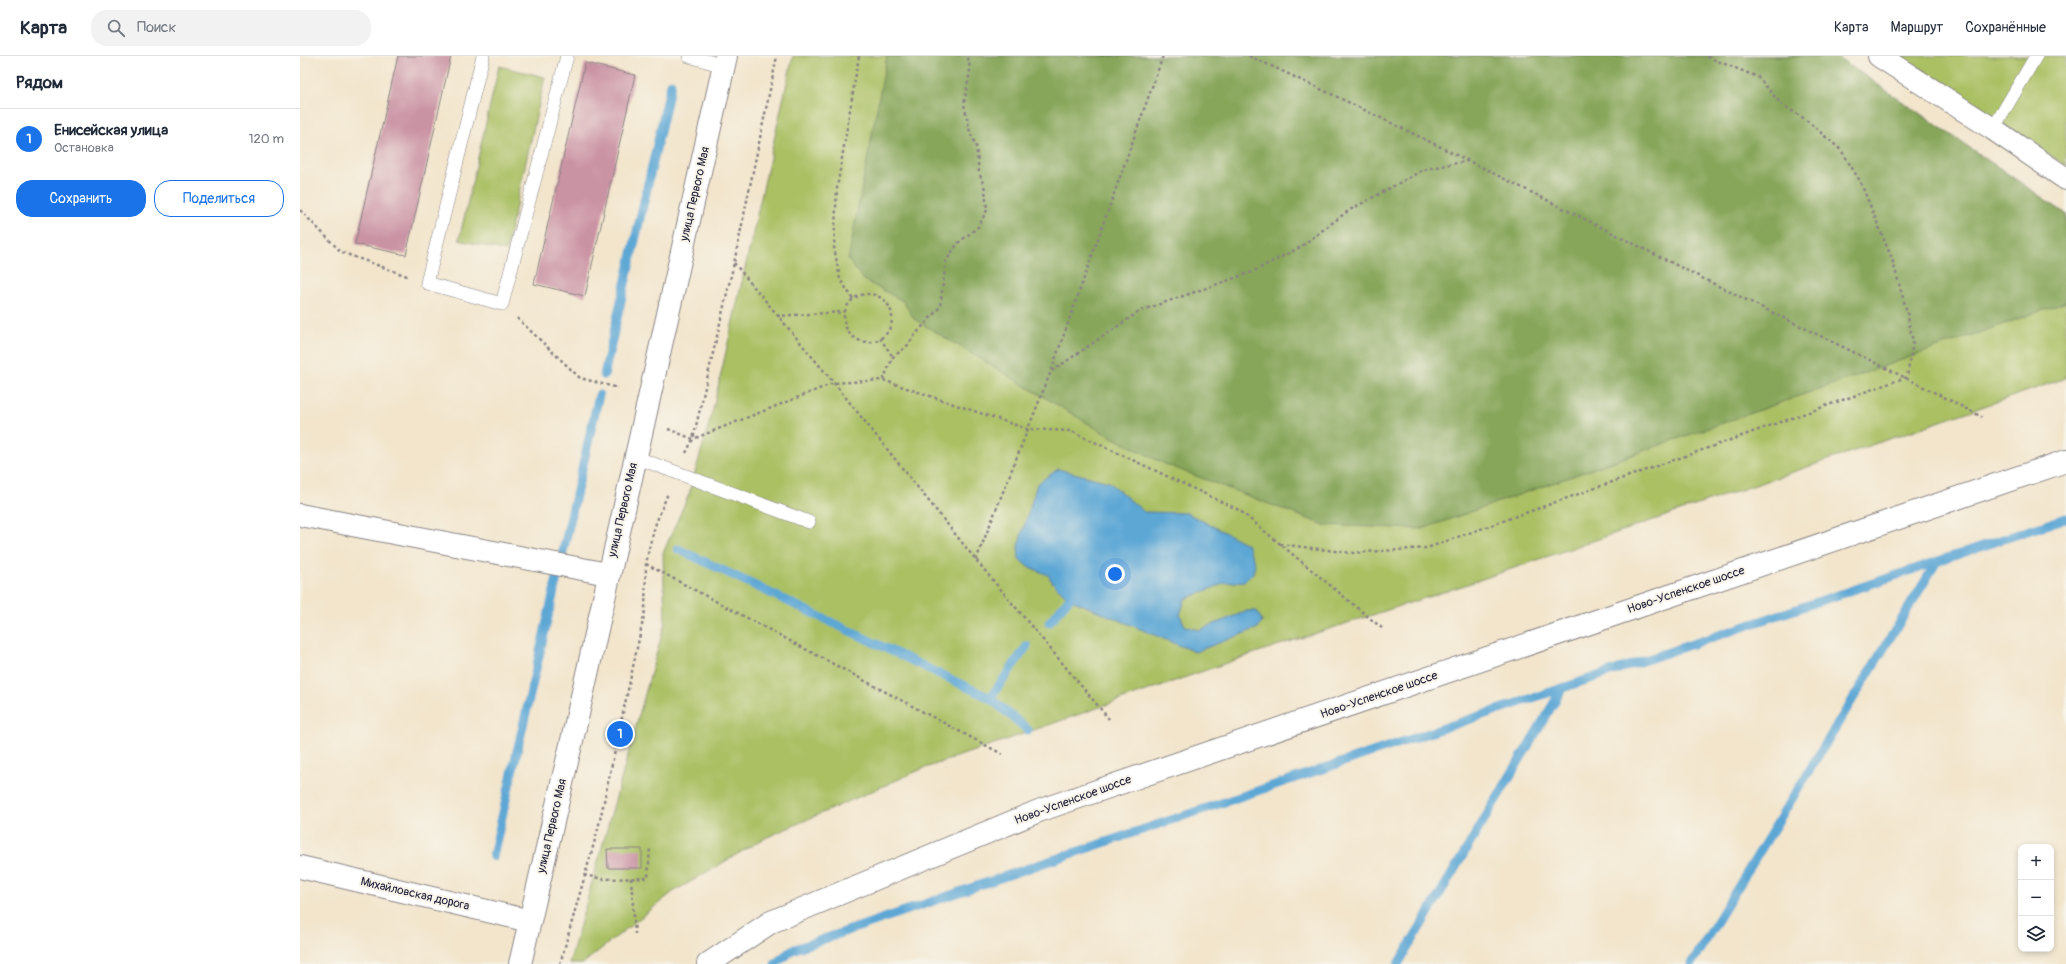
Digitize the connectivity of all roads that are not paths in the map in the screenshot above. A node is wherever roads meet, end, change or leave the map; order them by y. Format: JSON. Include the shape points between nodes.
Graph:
{"nodes":[{"id":1,"x":483,"y":56,"type":"edge"},
{"id":2,"x":567,"y":56,"type":"edge"},
{"id":3,"x":689,"y":56,"type":"edge"},
{"id":4,"x":1879,"y":56,"type":"edge"},
{"id":5,"x":2036,"y":56,"type":"edge"},
{"id":6,"x":725,"y":61,"type":"edge"},
{"id":7,"x":1993,"y":129,"type":"junction"},
{"id":8,"x":2066,"y":179,"type":"edge"},
{"id":9,"x":635,"y":457,"type":"junction"},
{"id":10,"x":2066,"y":461,"type":"edge"},
{"id":11,"x":300,"y":515,"type":"edge"},
{"id":12,"x":809,"y":522,"type":"dead end"},
{"id":13,"x":608,"y":574,"type":"junction"},
{"id":14,"x":300,"y":867,"type":"edge"},
{"id":15,"x":530,"y":921,"type":"junction"},
{"id":16,"x":520,"y":964,"type":"edge"},
{"id":17,"x":708,"y":964,"type":"edge"}],
"edges":[{"from":1,"to":2,"type":"lane","via":[[427,283],[502,304]]},
{"from":3,"to":6,"type":"lane"},
{"from":4,"to":7,"type":"street"},
{"from":5,"to":7,"type":"lane"},
{"from":6,"to":9,"type":"street","name":"улица Первого Мая"},
{"from":7,"to":8,"type":"street"},
{"from":9,"to":12,"type":"lane"},
{"from":9,"to":13,"type":"street","name":"улица Первого Мая"},
{"from":10,"to":17,"type":"street","name":"Ново-Успенское шоссе","via":[[1041,810],[771,922]]},
{"from":11,"to":13,"type":"street"},
{"from":13,"to":15,"type":"street","name":"улица Первого Мая"},
{"from":14,"to":15,"type":"street","name":"Михайловская дорога"},
{"from":15,"to":16,"type":"street","name":"улица Первого Мая"}]}
